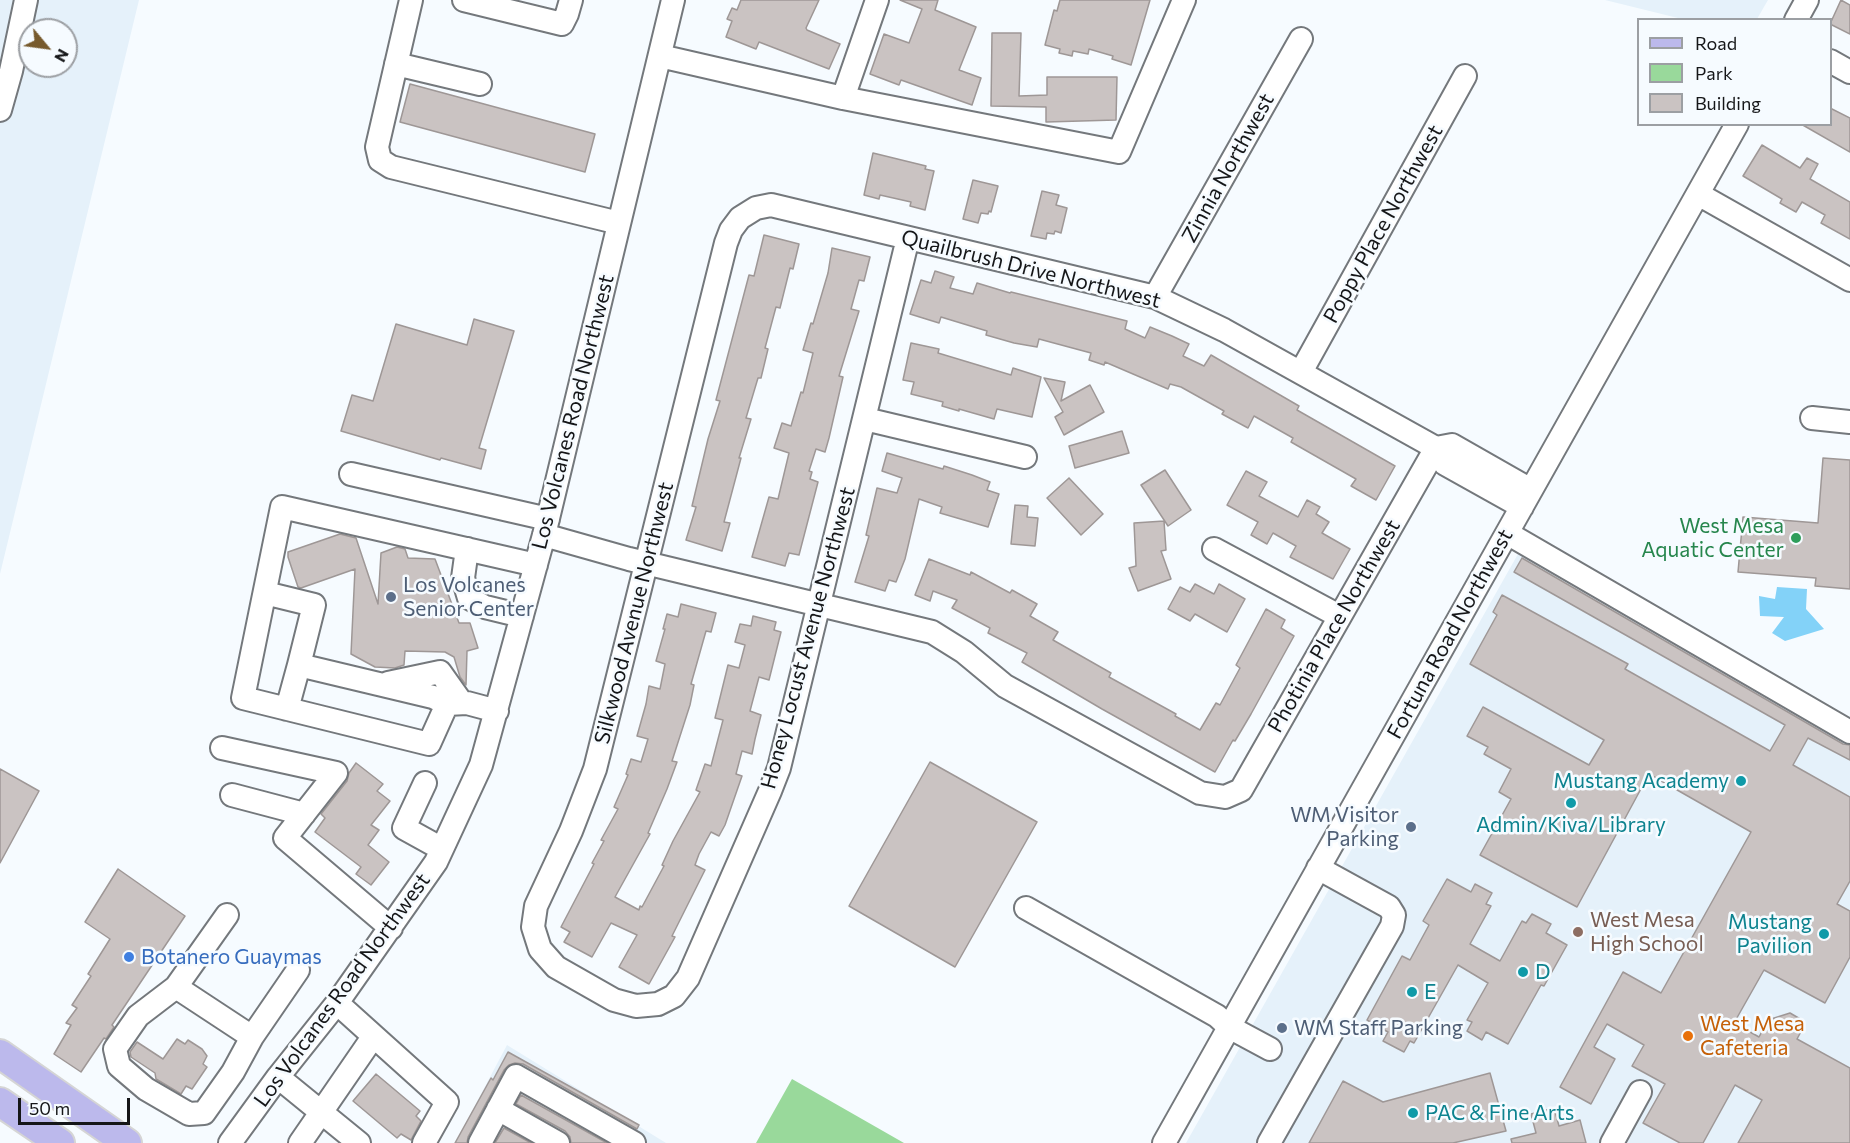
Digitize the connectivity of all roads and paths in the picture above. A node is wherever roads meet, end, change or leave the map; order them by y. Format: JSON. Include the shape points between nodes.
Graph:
{"nodes":[{"id":1,"x":26,"y":0,"type":"edge"},
{"id":2,"x":411,"y":0,"type":"edge"},
{"id":3,"x":464,"y":0,"type":"edge"},
{"id":4,"x":571,"y":0,"type":"edge"},
{"id":5,"x":673,"y":0,"type":"edge"},
{"id":6,"x":878,"y":0,"type":"edge"},
{"id":7,"x":1184,"y":0,"type":"edge"},
{"id":8,"x":1807,"y":0,"type":"edge"},
{"id":9,"x":1797,"y":18,"type":"edge"},
{"id":10,"x":1301,"y":39,"type":"dead end"},
{"id":11,"x":660,"y":56,"type":"junction"},
{"id":12,"x":1832,"y":63,"type":"edge"},
{"id":13,"x":396,"y":64,"type":"junction"},
{"id":14,"x":1850,"y":72,"type":"edge"},
{"id":15,"x":1465,"y":76,"type":"dead end"},
{"id":16,"x":480,"y":84,"type":"dead end"},
{"id":17,"x":843,"y":98,"type":"junction"},
{"id":18,"x":0,"y":110,"type":"edge"},
{"id":19,"x":1736,"y":126,"type":"edge"},
{"id":20,"x":1698,"y":194,"type":"junction"},
{"id":21,"x":740,"y":219,"type":"joint"},
{"id":22,"x":619,"y":223,"type":"junction"},
{"id":23,"x":908,"y":238,"type":"junction"},
{"id":24,"x":1850,"y":280,"type":"edge"},
{"id":25,"x":1155,"y":297,"type":"junction"},
{"id":26,"x":1300,"y":372,"type":"junction"},
{"id":27,"x":1812,"y":418,"type":"dead end"},
{"id":28,"x":865,"y":419,"type":"junction"},
{"id":29,"x":1850,"y":422,"type":"edge"},
{"id":30,"x":1436,"y":448,"type":"junction"},
{"id":31,"x":1025,"y":457,"type":"dead end"},
{"id":32,"x":351,"y":474,"type":"dead end"},
{"id":33,"x":1526,"y":498,"type":"junction"},
{"id":34,"x":546,"y":527,"type":"junction"},
{"id":35,"x":1507,"y":533,"type":"junction"},
{"id":36,"x":467,"y":549,"type":"junction"},
{"id":37,"x":1214,"y":549,"type":"dead end"},
{"id":38,"x":647,"y":564,"type":"junction"},
{"id":39,"x":536,"y":565,"type":"junction"},
{"id":40,"x":265,"y":593,"type":"junction"},
{"id":41,"x":819,"y":604,"type":"junction"},
{"id":42,"x":522,"y":616,"type":"junction"},
{"id":43,"x":1339,"y":616,"type":"junction"},
{"id":44,"x":298,"y":665,"type":"junction"},
{"id":45,"x":454,"y":704,"type":"junction"},
{"id":46,"x":287,"y":709,"type":"junction"},
{"id":47,"x":497,"y":711,"type":"junction"},
{"id":48,"x":1850,"y":732,"type":"edge"},
{"id":49,"x":222,"y":748,"type":"dead end"},
{"id":50,"x":425,"y":783,"type":"dead end"},
{"id":51,"x":232,"y":795,"type":"dead end"},
{"id":52,"x":304,"y":814,"type":"junction"},
{"id":53,"x":442,"y":849,"type":"junction"},
{"id":54,"x":1318,"y":868,"type":"junction"},
{"id":55,"x":1026,"y":908,"type":"dead end"},
{"id":56,"x":226,"y":915,"type":"dead end"},
{"id":57,"x":391,"y":928,"type":"junction"},
{"id":58,"x":298,"y":970,"type":"dead end"},
{"id":59,"x":582,"y":983,"type":"joint"},
{"id":60,"x":176,"y":987,"type":"junction"},
{"id":61,"x":337,"y":1003,"type":"junction"},
{"id":62,"x":1229,"y":1027,"type":"junction"},
{"id":63,"x":252,"y":1037,"type":"junction"},
{"id":64,"x":373,"y":1037,"type":"junction"},
{"id":65,"x":1270,"y":1049,"type":"dead end"},
{"id":66,"x":0,"y":1054,"type":"edge"},
{"id":67,"x":278,"y":1077,"type":"junction"},
{"id":68,"x":1640,"y":1092,"type":"dead end"},
{"id":69,"x":0,"y":1102,"type":"edge"},
{"id":70,"x":498,"y":1109,"type":"junction"},
{"id":71,"x":321,"y":1112,"type":"junction"},
{"id":72,"x":626,"y":1141,"type":"edge"},
{"id":73,"x":60,"y":1143,"type":"edge"},
{"id":74,"x":128,"y":1143,"type":"edge"},
{"id":75,"x":230,"y":1143,"type":"edge"},
{"id":76,"x":300,"y":1143,"type":"edge"},
{"id":77,"x":359,"y":1143,"type":"edge"},
{"id":78,"x":424,"y":1143,"type":"edge"},
{"id":79,"x":480,"y":1143,"type":"edge"},
{"id":80,"x":558,"y":1143,"type":"edge"},
{"id":81,"x":1164,"y":1143,"type":"edge"},
{"id":82,"x":1269,"y":1143,"type":"edge"},
{"id":83,"x":1612,"y":1143,"type":"edge"}],
"edges":[{"from":1,"to":18,"type":"street"},
{"from":2,"to":13,"type":"street"},
{"from":3,"to":4,"type":"street","via":[[562,24]]},
{"from":5,"to":11,"type":"street","name":"Los Volcanes Road Northwest"},
{"from":6,"to":17,"type":"street"},
{"from":7,"to":17,"type":"street","via":[[1119,152]]},
{"from":8,"to":9,"type":"street"},
{"from":10,"to":25,"type":"street","name":"Zinnia Northwest"},
{"from":11,"to":17,"type":"street"},
{"from":11,"to":22,"type":"street","name":"Los Volcanes Road Northwest"},
{"from":12,"to":14,"type":"street"},
{"from":13,"to":16,"type":"street"},
{"from":13,"to":22,"type":"street","via":[[377,147],[380,160],[391,167]]},
{"from":15,"to":26,"type":"street","name":"Poppy Place Northwest"},
{"from":19,"to":20,"type":"street","name":"Fortuna Road Northwest"},
{"from":20,"to":24,"type":"street"},
{"from":20,"to":33,"type":"street","name":"Fortuna Road Northwest"},
{"from":21,"to":23,"type":"street","name":"Quailbrush Drive Northwest","via":[[756,208],[771,205]]},
{"from":21,"to":38,"type":"street","name":"Silkwood Avenue Northwest","via":[[726,243]]},
{"from":22,"to":34,"type":"street","name":"Los Volcanes Road Northwest"},
{"from":23,"to":25,"type":"street","name":"Quailbrush Drive Northwest"},
{"from":23,"to":28,"type":"street","name":"Honey Locust Avenue Northwest"},
{"from":25,"to":26,"type":"street","name":"Quailbrush Drive Northwest"},
{"from":26,"to":30,"type":"street","name":"Quailbrush Drive Northwest"},
{"from":27,"to":29,"type":"street"},
{"from":28,"to":31,"type":"street"},
{"from":28,"to":41,"type":"street","name":"Honey Locust Avenue Northwest"},
{"from":30,"to":33,"type":"street","name":"Quailbrush Drive Northwest","via":[[1452,445]]},
{"from":30,"to":43,"type":"street","name":"Photinia Place Northwest"},
{"from":32,"to":34,"type":"street"},
{"from":33,"to":35,"type":"street","name":"Fortuna Road Northwest"},
{"from":34,"to":38,"type":"street"},
{"from":34,"to":39,"type":"street","name":"Los Volcanes Road Northwest"},
{"from":35,"to":48,"type":"street"},
{"from":35,"to":54,"type":"street","name":"Fortuna Road Northwest"},
{"from":36,"to":39,"type":"street"},
{"from":36,"to":40,"type":"street","via":[[282,507]]},
{"from":36,"to":42,"type":"street","via":[[463,578],[469,598],[485,607]]},
{"from":37,"to":43,"type":"street"},
{"from":38,"to":41,"type":"street"},
{"from":38,"to":59,"type":"street","name":"Silkwood Avenue Northwest","via":[[595,769],[536,906],[532,927],[540,949],[556,967]]},
{"from":39,"to":42,"type":"street","name":"Los Volcanes Road Northwest"},
{"from":40,"to":44,"type":"street","via":[[314,605]]},
{"from":40,"to":46,"type":"street","via":[[243,698]]},
{"from":41,"to":43,"type":"street","name":"Photinia Place Northwest","via":[[932,632],[1005,686],[1200,793],[1226,797],[1241,790]]},
{"from":41,"to":59,"type":"street","name":"Honey Locust Avenue Northwest","via":[[779,768],[688,978],[674,996],[658,1005],[636,1006],[614,1000]]},
{"from":42,"to":47,"type":"street","name":"Los Volcanes Road Northwest"},
{"from":44,"to":45,"type":"street"},
{"from":44,"to":46,"type":"street"},
{"from":45,"to":46,"type":"street","via":[[429,744]]},
{"from":45,"to":47,"type":"street"},
{"from":47,"to":53,"type":"street","name":"Los Volcanes Road Northwest","via":[[481,765]]},
{"from":49,"to":52,"type":"street","via":[[336,773]]},
{"from":50,"to":53,"type":"street","via":[[404,828]]},
{"from":51,"to":52,"type":"street"},
{"from":52,"to":57,"type":"street","via":[[285,838]]},
{"from":53,"to":57,"type":"street","name":"Los Volcanes Road Northwest"},
{"from":54,"to":62,"type":"street","name":"Fortuna Road Northwest"},
{"from":54,"to":82,"type":"street","via":[[1389,907],[1394,915],[1392,926]]},
{"from":55,"to":62,"type":"street","via":[[1218,1016]]},
{"from":56,"to":60,"type":"street"},
{"from":57,"to":61,"type":"street","name":"Los Volcanes Road Northwest"},
{"from":58,"to":63,"type":"street"},
{"from":60,"to":63,"type":"street"},
{"from":60,"to":63,"type":"street","via":[[138,1016],[115,1049],[119,1066],[146,1089],[189,1114],[204,1113]]},
{"from":61,"to":64,"type":"street"},
{"from":61,"to":67,"type":"street","name":"Los Volcanes Road Northwest"},
{"from":62,"to":65,"type":"street"},
{"from":62,"to":81,"type":"street","name":"Fortuna Road Northwest"},
{"from":64,"to":71,"type":"street"},
{"from":64,"to":78,"type":"street","via":[[447,1102]]},
{"from":66,"to":74,"type":"main road"},
{"from":67,"to":71,"type":"street"},
{"from":67,"to":75,"type":"street","name":"Los Volcanes Road Northwest"},
{"from":68,"to":83,"type":"street"},
{"from":69,"to":73,"type":"main road"},
{"from":70,"to":72,"type":"street","via":[[516,1076]]},
{"from":70,"to":79,"type":"street"},
{"from":70,"to":80,"type":"street"},
{"from":71,"to":76,"type":"street"},
{"from":71,"to":77,"type":"street"}]}
